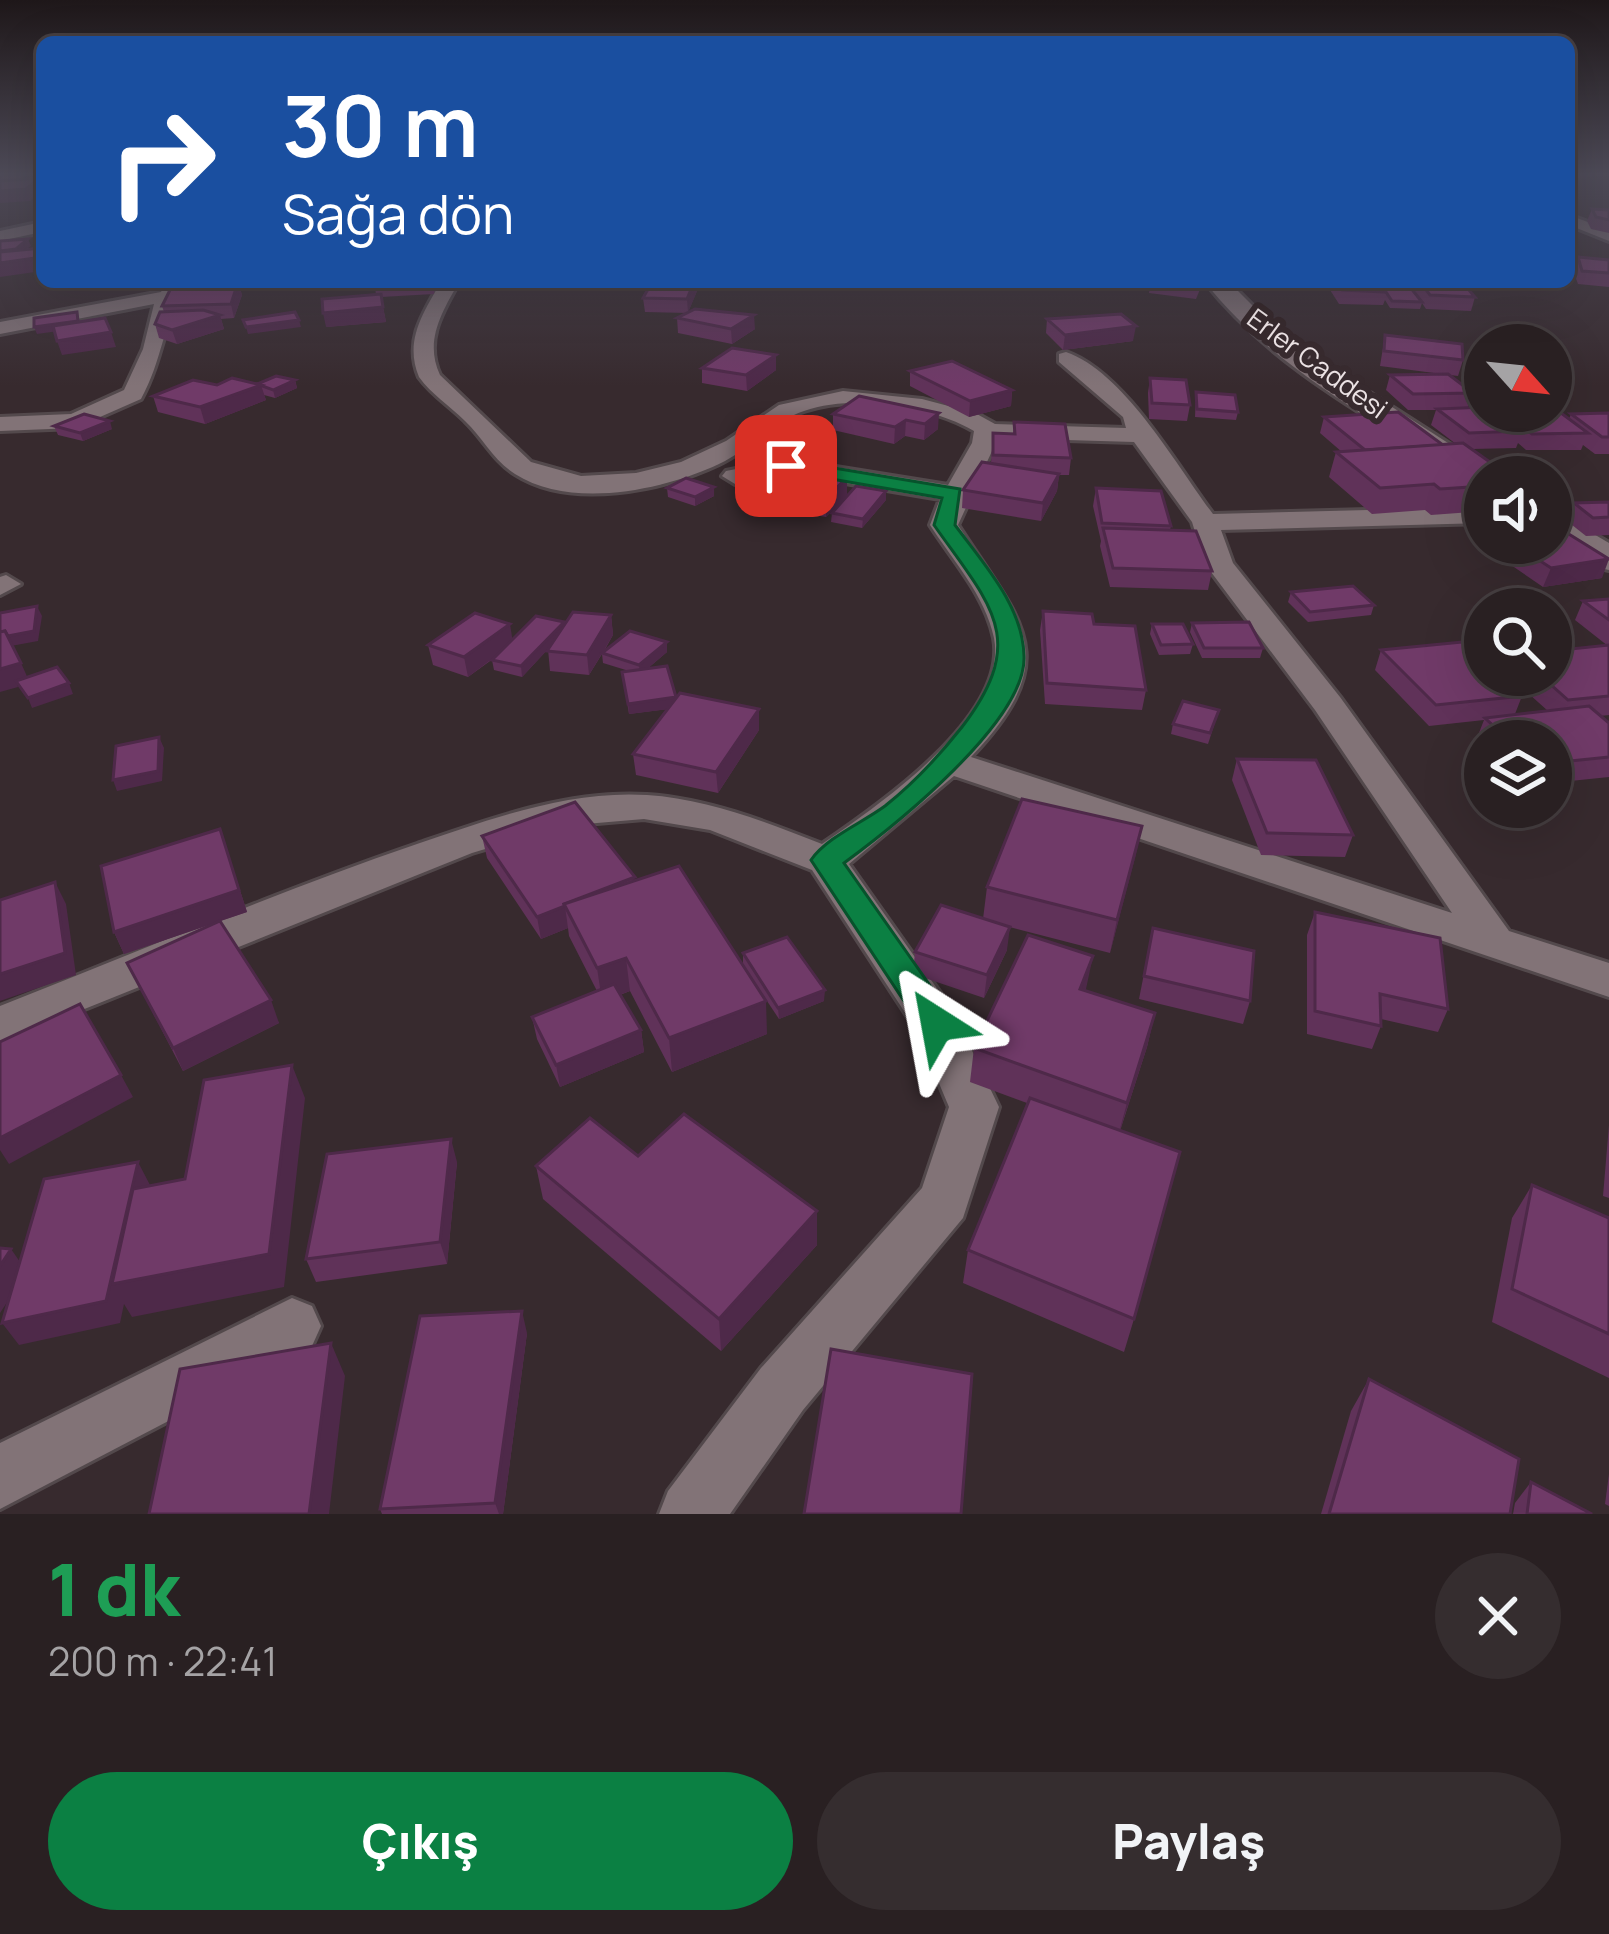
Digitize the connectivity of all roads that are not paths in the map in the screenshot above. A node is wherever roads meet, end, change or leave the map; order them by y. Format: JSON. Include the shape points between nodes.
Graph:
{"nodes":[{"id":1,"x":447,"y":288,"type":"edge"},
{"id":2,"x":1222,"y":288,"type":"edge"},
{"id":3,"x":172,"y":289,"type":"edge"},
{"id":4,"x":0,"y":328,"type":"edge"},
{"id":5,"x":1066,"y":358,"type":"edge"},
{"id":6,"x":0,"y":424,"type":"edge"},
{"id":7,"x":989,"y":431,"type":"junction"},
{"id":8,"x":1142,"y":435,"type":"junction"},
{"id":9,"x":1464,"y":464,"type":"edge"},
{"id":10,"x":735,"y":476,"type":"dead end"},
{"id":11,"x":953,"y":494,"type":"junction"},
{"id":12,"x":1464,"y":516,"type":"edge"},
{"id":13,"x":1204,"y":522,"type":"junction"},
{"id":14,"x":1572,"y":533,"type":"edge"},
{"id":15,"x":1609,"y":559,"type":"edge"},
{"id":16,"x":949,"y":762,"type":"junction"},
{"id":17,"x":826,"y":860,"type":"junction"},
{"id":18,"x":1492,"y":938,"type":"junction"},
{"id":19,"x":1609,"y":980,"type":"edge"},
{"id":20,"x":0,"y":1025,"type":"edge"},
{"id":21,"x":292,"y":1326,"type":"dead end"},
{"id":22,"x":0,"y":1477,"type":"edge"},
{"id":23,"x":691,"y":1514,"type":"edge"}],
"edges":[{"from":1,"to":7,"type":"street","via":[[420,340],[422,364],[439,391],[527,472],[610,482],[687,468],[738,444],[769,417],[816,400],[892,399]]},
{"from":2,"to":9,"type":"street","name":"Erler Caddesi","via":[[1313,368]]},
{"from":3,"to":4,"type":"street"},
{"from":3,"to":6,"type":"street","via":[[133,394],[75,422]]},
{"from":5,"to":8,"type":"street","via":[[1133,415]]},
{"from":7,"to":8,"type":"street"},
{"from":7,"to":11,"type":"street"},
{"from":8,"to":13,"type":"street"},
{"from":10,"to":11,"type":"street","via":[[786,466]]},
{"from":11,"to":16,"type":"street","via":[[944,525],[988,584],[1013,658],[1004,687]]},
{"from":12,"to":13,"type":"street"},
{"from":13,"to":18,"type":"street","via":[[1219,564]]},
{"from":14,"to":15,"type":"street"},
{"from":16,"to":17,"type":"street"},
{"from":16,"to":18,"type":"street"},
{"from":17,"to":20,"type":"street","via":[[740,824],[676,809],[618,806],[534,817]]},
{"from":17,"to":23,"type":"street","via":[[937,1024],[974,1107],[944,1201],[782,1389]]},
{"from":18,"to":19,"type":"street"},
{"from":21,"to":22,"type":"street"}]}
